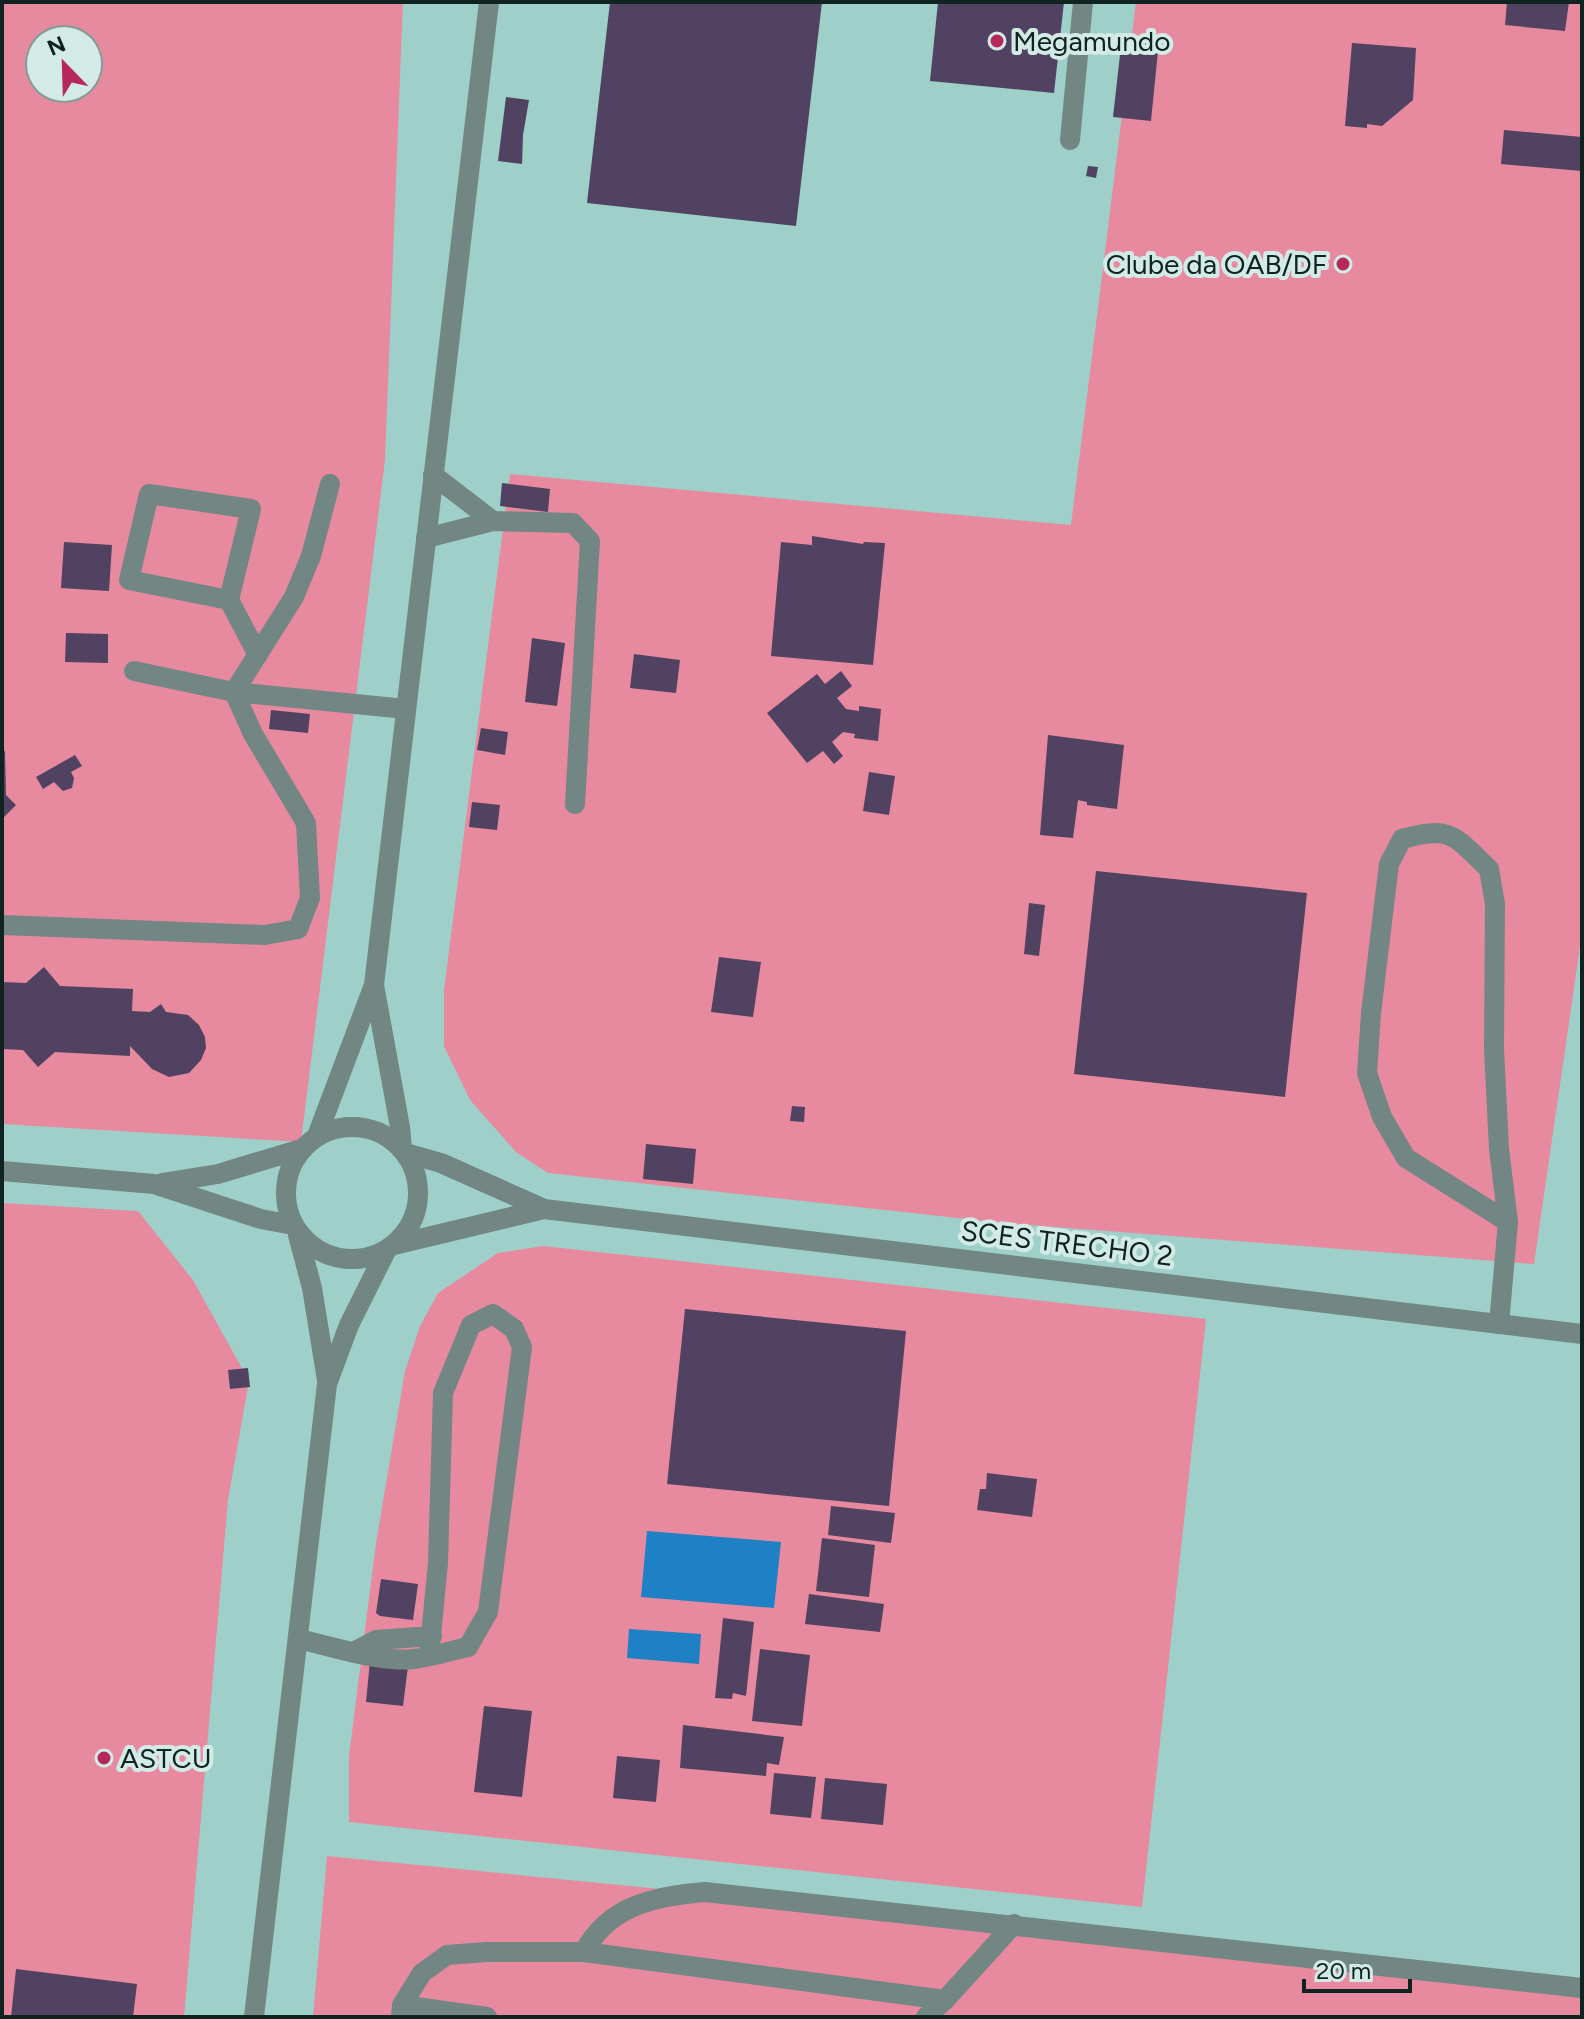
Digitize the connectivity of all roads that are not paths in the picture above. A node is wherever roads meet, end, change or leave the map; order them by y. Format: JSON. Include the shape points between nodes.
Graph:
{"nodes":[{"id":1,"x":489,"y":2,"type":"edge"},
{"id":2,"x":1083,"y":2,"type":"edge"},
{"id":3,"x":1070,"y":140,"type":"dead end"},
{"id":4,"x":433,"y":475,"type":"junction"},
{"id":5,"x":330,"y":484,"type":"dead end"},
{"id":6,"x":493,"y":521,"type":"junction"},
{"id":7,"x":426,"y":538,"type":"junction"},
{"id":8,"x":229,"y":600,"type":"junction"},
{"id":9,"x":258,"y":655,"type":"junction"},
{"id":10,"x":134,"y":671,"type":"dead end"},
{"id":11,"x":234,"y":692,"type":"junction"},
{"id":12,"x":406,"y":709,"type":"junction"},
{"id":13,"x":575,"y":804,"type":"dead end"},
{"id":14,"x":2,"y":925,"type":"edge"},
{"id":15,"x":374,"y":985,"type":"junction"},
{"id":16,"x":309,"y":1143,"type":"junction"},
{"id":17,"x":404,"y":1151,"type":"junction"},
{"id":18,"x":2,"y":1171,"type":"edge"},
{"id":19,"x":154,"y":1184,"type":"junction"},
{"id":20,"x":544,"y":1209,"type":"junction"},
{"id":21,"x":1508,"y":1222,"type":"junction"},
{"id":22,"x":295,"y":1229,"type":"junction"},
{"id":23,"x":390,"y":1248,"type":"junction"},
{"id":24,"x":1499,"y":1324,"type":"junction"},
{"id":25,"x":1582,"y":1334,"type":"edge"},
{"id":26,"x":327,"y":1384,"type":"junction"},
{"id":27,"x":298,"y":1639,"type":"junction"},
{"id":28,"x":431,"y":1646,"type":"junction"},
{"id":29,"x":1014,"y":1924,"type":"junction"},
{"id":30,"x":584,"y":1952,"type":"junction"},
{"id":31,"x":1582,"y":1988,"type":"edge"},
{"id":32,"x":945,"y":2000,"type":"junction"},
{"id":33,"x":401,"y":2011,"type":"edge"},
{"id":34,"x":254,"y":2017,"type":"edge"},
{"id":35,"x":487,"y":2017,"type":"edge"},
{"id":36,"x":926,"y":2017,"type":"edge"}],
"edges":[{"from":1,"to":4,"type":"street"},
{"from":2,"to":3,"type":"street"},
{"from":4,"to":6,"type":"street"},
{"from":4,"to":7,"type":"street"},
{"from":5,"to":9,"type":"street","via":[[294,597]]},
{"from":6,"to":7,"type":"street"},
{"from":6,"to":13,"type":"street","via":[[573,523],[590,541]]},
{"from":7,"to":12,"type":"street"},
{"from":8,"to":8,"type":"street","via":[[251,509],[149,494],[129,580]]},
{"from":8,"to":9,"type":"street"},
{"from":9,"to":11,"type":"street"},
{"from":10,"to":11,"type":"street"},
{"from":11,"to":12,"type":"street"},
{"from":11,"to":14,"type":"street","via":[[306,823],[310,898],[298,929],[265,935]]},
{"from":12,"to":15,"type":"street"},
{"from":15,"to":16,"type":"street"},
{"from":15,"to":17,"type":"street"},
{"from":16,"to":17,"type":"street","via":[[339,1128],[362,1127],[384,1134]]},
{"from":16,"to":19,"type":"street","via":[[218,1174]]},
{"from":16,"to":22,"type":"street","via":[[291,1166],[285,1186]]},
{"from":17,"to":20,"type":"street","name":"SCES TRECHO 2"},
{"from":17,"to":23,"type":"street","via":[[415,1171],[418,1201],[408,1230]]},
{"from":18,"to":19,"type":"street"},
{"from":19,"to":22,"type":"street"},
{"from":20,"to":23,"type":"street","name":"SCES TRECHO 2"},
{"from":20,"to":24,"type":"street","name":"SCES TRECHO 2"},
{"from":21,"to":21,"type":"street","via":[[1498,1135],[1495,904],[1489,869],[1451,835],[1430,831],[1402,839],[1389,864],[1367,1073],[1382,1117],[1406,1158]]},
{"from":21,"to":24,"type":"street"},
{"from":22,"to":23,"type":"street","via":[[311,1247],[338,1258],[367,1258]]},
{"from":22,"to":26,"type":"street","via":[[312,1288]]},
{"from":23,"to":26,"type":"street","via":[[349,1325]]},
{"from":24,"to":25,"type":"street","name":"SCES TRECHO 2"},
{"from":26,"to":27,"type":"street"},
{"from":27,"to":28,"type":"street","via":[[372,1657],[412,1659]]},
{"from":27,"to":34,"type":"street"},
{"from":28,"to":28,"type":"street","via":[[468,1647],[488,1612],[522,1347],[514,1329],[493,1314],[471,1325],[443,1393]]},
{"from":29,"to":30,"type":"street","via":[[705,1892],[668,1895],[623,1910],[594,1933]]},
{"from":29,"to":31,"type":"street"},
{"from":29,"to":32,"type":"street"},
{"from":30,"to":32,"type":"street"},
{"from":30,"to":33,"type":"street","via":[[447,1955],[422,1973]]},
{"from":32,"to":36,"type":"street"},
{"from":33,"to":35,"type":"street"}]}
